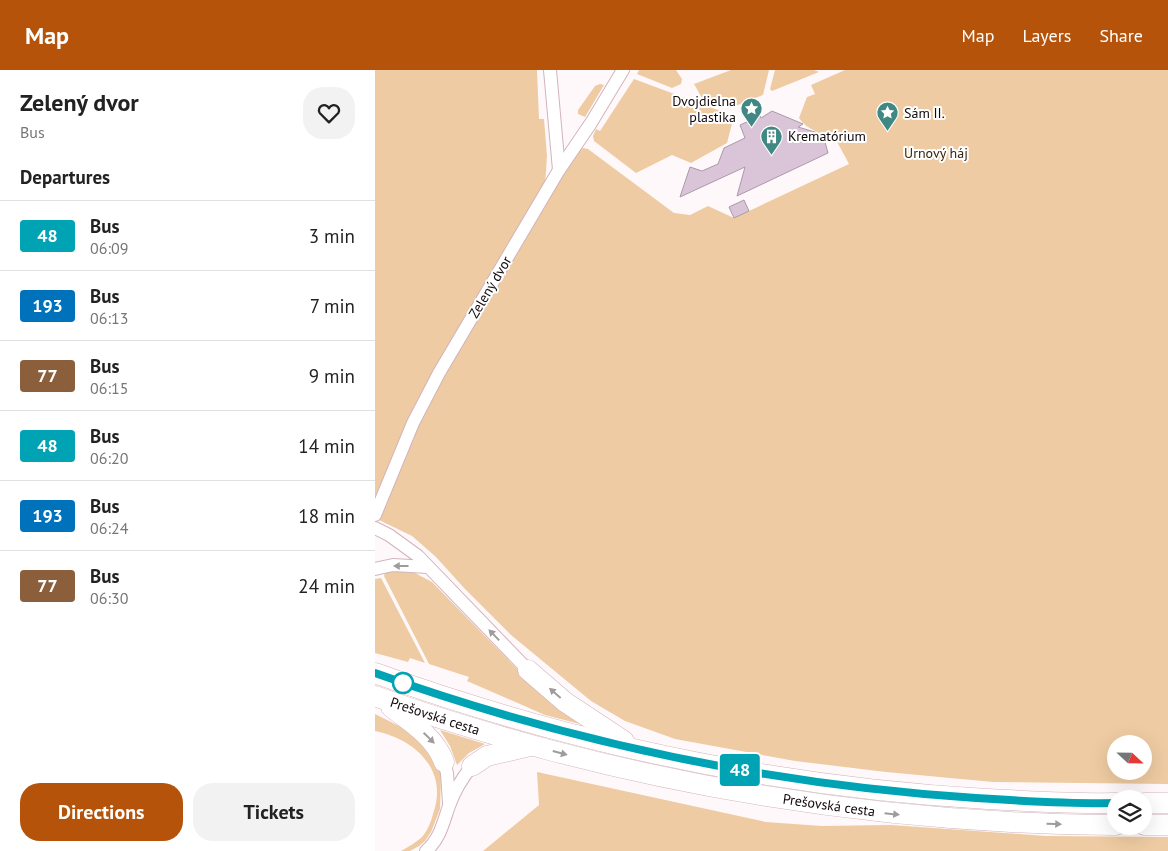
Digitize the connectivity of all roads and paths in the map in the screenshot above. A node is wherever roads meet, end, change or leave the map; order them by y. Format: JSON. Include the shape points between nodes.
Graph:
{"nodes":[{"id":1,"x":550,"y":70,"type":"edge"},
{"id":2,"x":623,"y":70,"type":"edge"},
{"id":3,"x":559,"y":170,"type":"junction"},
{"id":4,"x":375,"y":514,"type":"edge"},
{"id":5,"x":375,"y":528,"type":"edge"},
{"id":6,"x":428,"y":567,"type":"junction"},
{"id":7,"x":375,"y":569,"type":"edge"},
{"id":8,"x":528,"y":670,"type":"joint"},
{"id":9,"x":375,"y":673,"type":"edge"},
{"id":10,"x":377,"y":697,"type":"edge"},
{"id":11,"x":532,"y":745,"type":"junction"},
{"id":12,"x":638,"y":750,"type":"junction"},
{"id":13,"x":444,"y":762,"type":"joint"},
{"id":14,"x":472,"y":766,"type":"joint"},
{"id":15,"x":1107,"y":803,"type":"edge"},
{"id":16,"x":1152,"y":803,"type":"edge"},
{"id":17,"x":1168,"y":803,"type":"edge"},
{"id":18,"x":449,"y":805,"type":"junction"},
{"id":19,"x":1107,"y":825,"type":"edge"},
{"id":20,"x":1152,"y":825,"type":"edge"},
{"id":21,"x":1168,"y":825,"type":"edge"},
{"id":22,"x":426,"y":851,"type":"edge"}],
"edges":[{"from":1,"to":3,"type":"street"},
{"from":2,"to":3,"type":"street","name":"Zelený dvor"},
{"from":3,"to":4,"type":"street","name":"Zelený dvor","via":[[439,373],[413,423]]},
{"from":5,"to":6,"type":"street","via":[[418,556]]},
{"from":6,"to":7,"type":"street","one_way":true},
{"from":8,"to":6,"type":"street","one_way":true},
{"from":12,"to":8,"type":"highway","one_way":true,"via":[[565,702]]},
{"from":9,"to":12,"type":"highway","name":"Prešovská cesta","via":[[492,711]]},
{"from":10,"to":11,"type":"highway","name":"Prešovská cesta"},
{"from":10,"to":13,"type":"highway","one_way":true,"via":[[430,738]]},
{"from":11,"to":14,"type":"highway","via":[[487,756]]},
{"from":11,"to":19,"type":"highway","name":"Prešovská cesta","one_way":true,"via":[[695,784],[824,806],[954,819]]},
{"from":12,"to":15,"type":"highway","name":"Prešovská cesta","via":[[849,787],[966,798]]},
{"from":13,"to":18,"type":"street"},
{"from":14,"to":18,"type":"street"},
{"from":16,"to":17,"type":"highway"},
{"from":18,"to":22,"type":"street","via":[[439,834]]},
{"from":20,"to":21,"type":"highway"}]}
